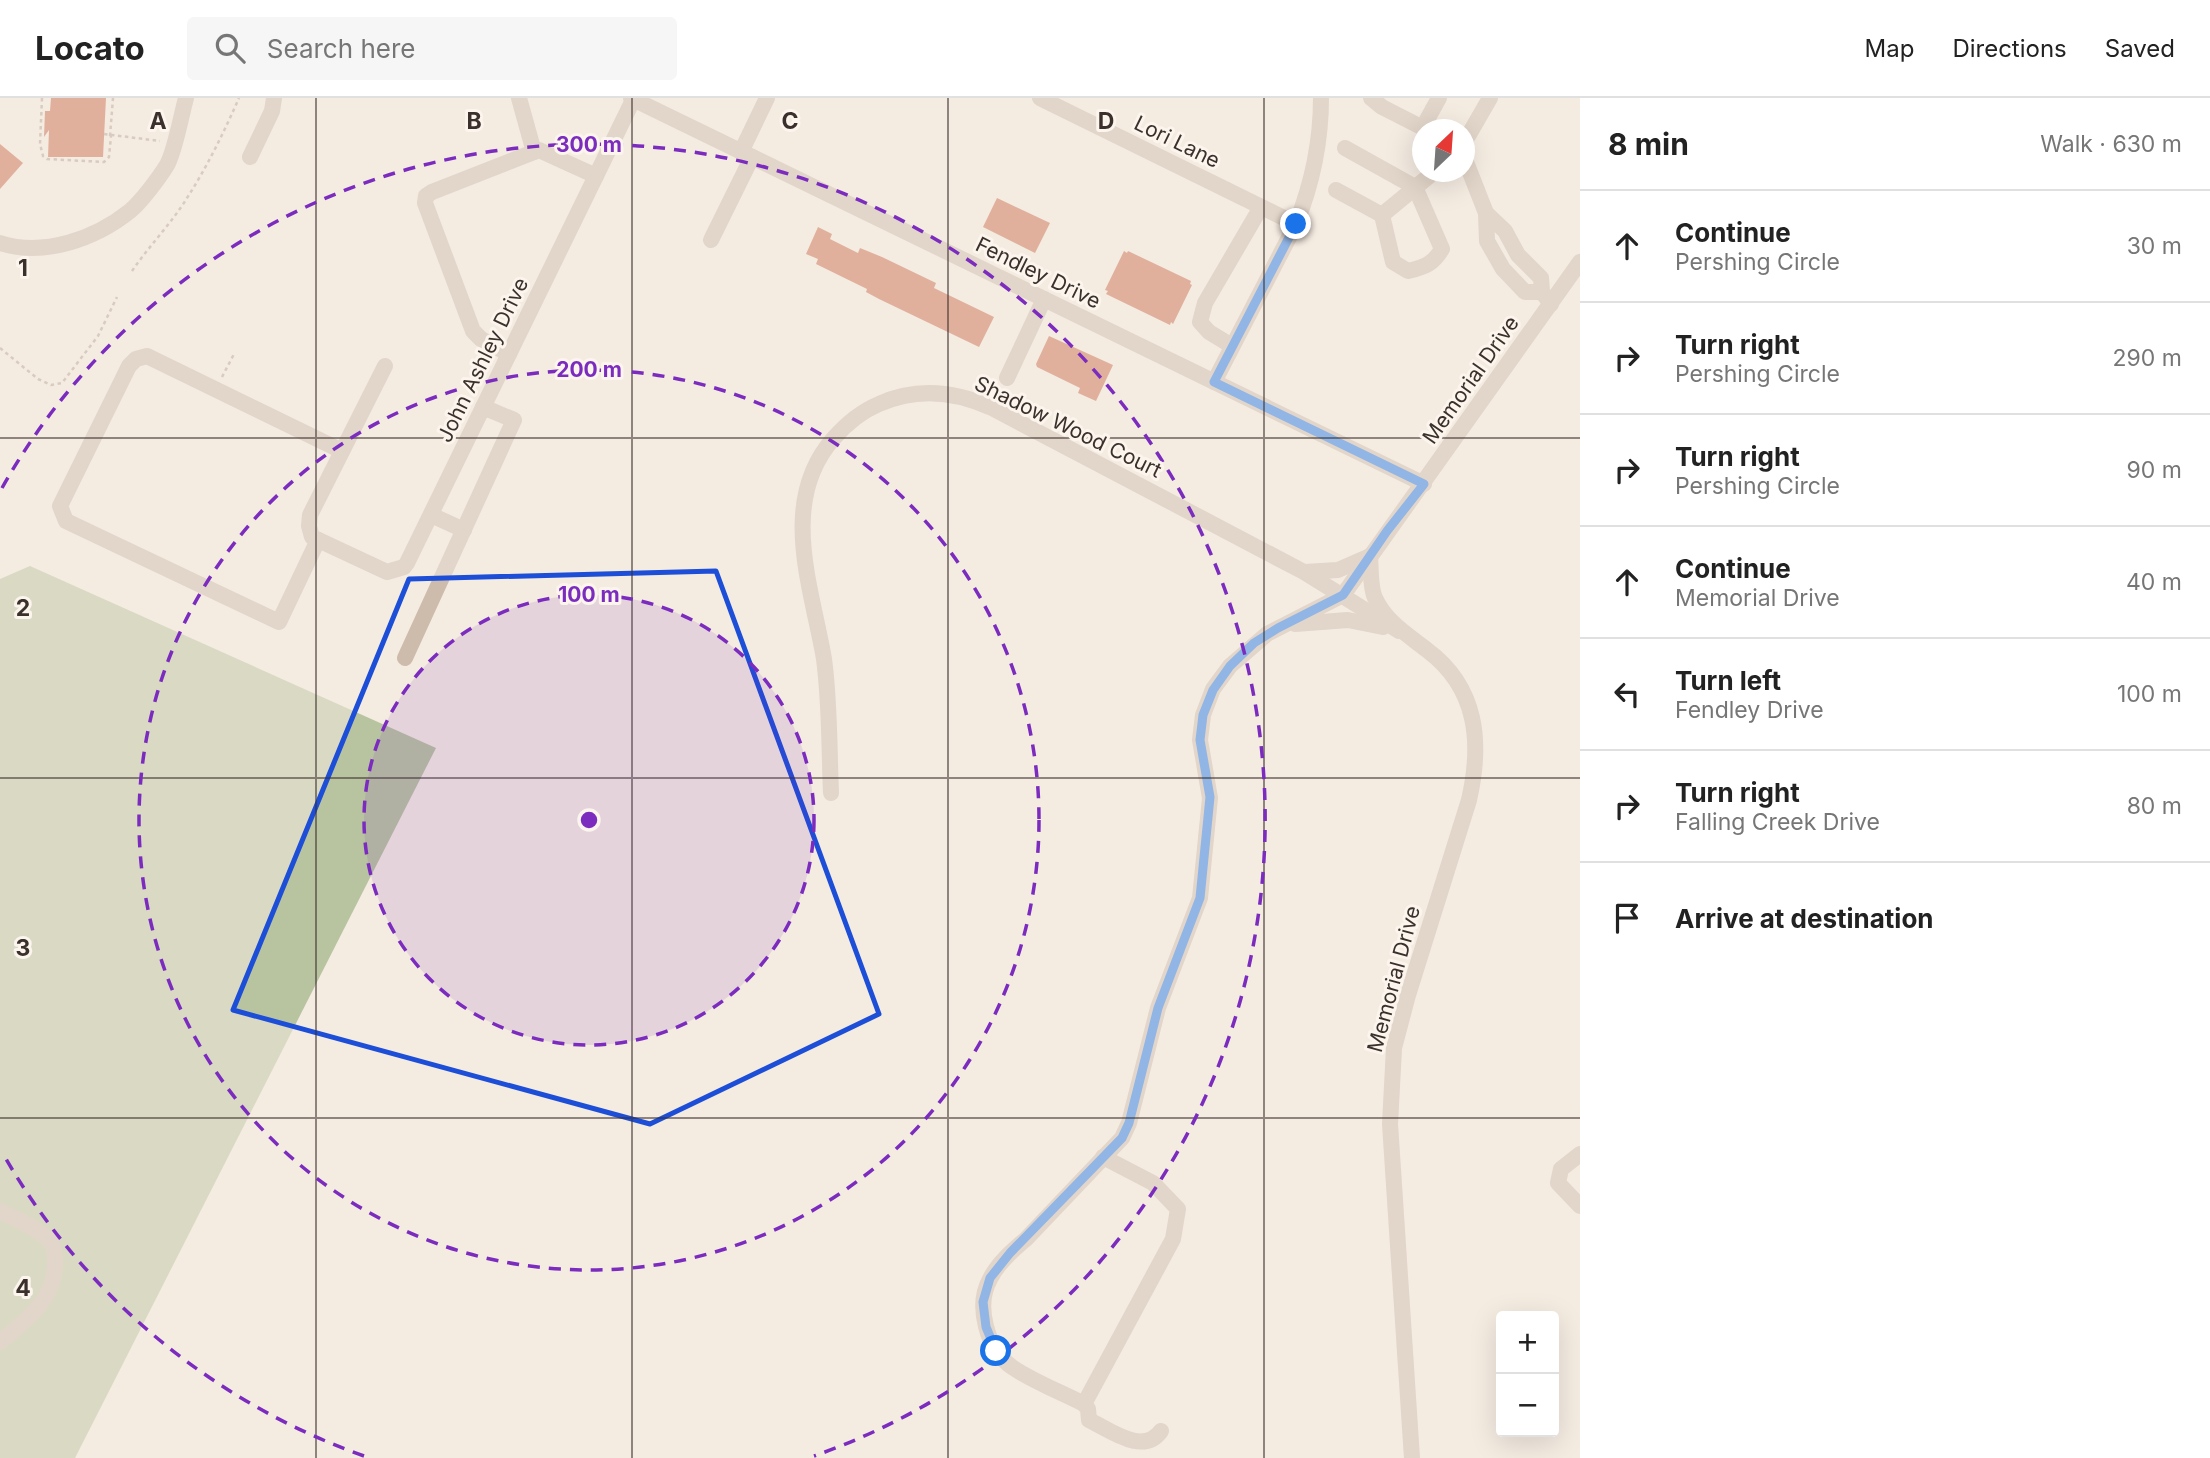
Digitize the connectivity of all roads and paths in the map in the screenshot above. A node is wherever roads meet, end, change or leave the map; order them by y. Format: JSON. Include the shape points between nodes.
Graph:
{"nodes":[{"id":1,"x":42,"y":98,"type":"edge"},
{"id":2,"x":113,"y":98,"type":"edge"},
{"id":3,"x":186,"y":98,"type":"edge"},
{"id":4,"x":239,"y":98,"type":"edge"},
{"id":5,"x":274,"y":98,"type":"edge"},
{"id":6,"x":519,"y":98,"type":"edge"},
{"id":7,"x":767,"y":98,"type":"edge"},
{"id":8,"x":1040,"y":98,"type":"edge"},
{"id":9,"x":1321,"y":98,"type":"edge"},
{"id":10,"x":1439,"y":98,"type":"edge"},
{"id":11,"x":1490,"y":98,"type":"edge"},
{"id":12,"x":633,"y":99,"type":"edge"},
{"id":13,"x":1380,"y":101,"type":"edge"},
{"id":14,"x":1429,"y":119,"type":"edge"},
{"id":15,"x":1412,"y":120,"type":"edge"},
{"id":16,"x":1475,"y":125,"type":"edge"},
{"id":17,"x":104,"y":134,"type":"dead end"},
{"id":18,"x":110,"y":136,"type":"junction"},
{"id":19,"x":173,"y":144,"type":"junction"},
{"id":20,"x":1345,"y":148,"type":"dead end"},
{"id":21,"x":534,"y":152,"type":"junction"},
{"id":22,"x":747,"y":155,"type":"junction"},
{"id":23,"x":250,"y":157,"type":"dead end"},
{"id":24,"x":596,"y":176,"type":"junction"},
{"id":25,"x":1421,"y":182,"type":"edge"},
{"id":26,"x":1474,"y":182,"type":"edge"},
{"id":27,"x":1415,"y":187,"type":"junction"},
{"id":28,"x":1336,"y":190,"type":"dead end"},
{"id":29,"x":1261,"y":206,"type":"junction"},
{"id":30,"x":1382,"y":215,"type":"junction"},
{"id":31,"x":1296,"y":224,"type":"junction"},
{"id":32,"x":711,"y":240,"type":"dead end"},
{"id":33,"x":0,"y":243,"type":"edge"},
{"id":34,"x":1580,"y":262,"type":"edge"},
{"id":35,"x":132,"y":271,"type":"dead end"},
{"id":36,"x":117,"y":297,"type":"dead end"},
{"id":37,"x":1546,"y":298,"type":"junction"},
{"id":38,"x":1044,"y":299,"type":"junction"},
{"id":39,"x":1233,"y":346,"type":"junction"},
{"id":40,"x":0,"y":348,"type":"edge"},
{"id":41,"x":233,"y":354,"type":"dead end"},
{"id":42,"x":509,"y":354,"type":"junction"},
{"id":43,"x":384,"y":366,"type":"dead end"},
{"id":44,"x":1007,"y":378,"type":"dead end"},
{"id":45,"x":1214,"y":382,"type":"junction"},
{"id":46,"x":216,"y":390,"type":"junction"},
{"id":47,"x":483,"y":407,"type":"junction"},
{"id":48,"x":342,"y":451,"type":"junction"},
{"id":49,"x":1424,"y":484,"type":"junction"},
{"id":50,"x":430,"y":515,"type":"junction"},
{"id":51,"x":464,"y":530,"type":"junction"},
{"id":52,"x":324,"y":543,"type":"junction"},
{"id":53,"x":1370,"y":556,"type":"junction"},
{"id":54,"x":1304,"y":572,"type":"junction"},
{"id":55,"x":1343,"y":595,"type":"junction"},
{"id":56,"x":1278,"y":628,"type":"junction"},
{"id":57,"x":1399,"y":631,"type":"junction"},
{"id":58,"x":405,"y":658,"type":"dead end"},
{"id":59,"x":831,"y":793,"type":"dead end"},
{"id":60,"x":1580,"y":1154,"type":"edge"},
{"id":61,"x":1103,"y":1157,"type":"junction"},
{"id":62,"x":1580,"y":1206,"type":"edge"},
{"id":63,"x":0,"y":1212,"type":"edge"},
{"id":64,"x":0,"y":1342,"type":"edge"},
{"id":65,"x":1084,"y":1404,"type":"junction"},
{"id":66,"x":1160,"y":1431,"type":"dead end"},
{"id":67,"x":1412,"y":1458,"type":"edge"}],
"edges":[{"from":1,"to":18,"type":"path","via":[[40,144],[47,159],[104,162],[109,157]]},
{"from":2,"to":18,"type":"path"},
{"from":3,"to":19,"type":"street"},
{"from":4,"to":35,"type":"path","via":[[186,199]]},
{"from":5,"to":23,"type":"street"},
{"from":6,"to":21,"type":"street"},
{"from":7,"to":22,"type":"street"},
{"from":8,"to":29,"type":"street","name":"Lori Lane"},
{"from":9,"to":31,"type":"street","via":[[1320,132]]},
{"from":10,"to":14,"type":"street"},
{"from":11,"to":16,"type":"street"},
{"from":12,"to":22,"type":"street","name":"Fendley Drive"},
{"from":12,"to":24,"type":"street","name":"John Ashley Drive"},
{"from":13,"to":15,"type":"street"},
{"from":17,"to":18,"type":"path"},
{"from":18,"to":19,"type":"path"},
{"from":19,"to":33,"type":"street","via":[[168,163],[132,210],[92,236],[47,247]]},
{"from":20,"to":27,"type":"street"},
{"from":21,"to":24,"type":"street","via":[[539,150]]},
{"from":21,"to":42,"type":"street","via":[[432,192],[425,203],[473,331]]},
{"from":22,"to":32,"type":"street"},
{"from":22,"to":38,"type":"street","name":"Fendley Drive"},
{"from":24,"to":42,"type":"street","name":"John Ashley Drive"},
{"from":25,"to":27,"type":"street"},
{"from":26,"to":37,"type":"street","via":[[1486,213],[1541,278]]},
{"from":27,"to":30,"type":"street"},
{"from":27,"to":30,"type":"street","via":[[1442,249],[1435,260],[1408,271],[1393,262]]},
{"from":28,"to":30,"type":"street"},
{"from":29,"to":31,"type":"street","name":"Lori Lane"},
{"from":29,"to":39,"type":"street","via":[[1205,303],[1200,322]]},
{"from":31,"to":39,"type":"street"},
{"from":34,"to":37,"type":"street","name":"Memorial Drive"},
{"from":36,"to":40,"type":"path","via":[[98,336],[62,383],[51,385],[38,379]]},
{"from":37,"to":49,"type":"street","name":"Memorial Drive"},
{"from":38,"to":44,"type":"street"},
{"from":38,"to":45,"type":"street","name":"Fendley Drive"},
{"from":39,"to":45,"type":"street"},
{"from":41,"to":46,"type":"path"},
{"from":42,"to":47,"type":"street","name":"John Ashley Drive"},
{"from":43,"to":48,"type":"street"},
{"from":45,"to":49,"type":"street","name":"Fendley Drive"},
{"from":46,"to":48,"type":"street"},
{"from":46,"to":52,"type":"street","via":[[147,356],[136,359],[60,506],[66,522],[279,622]]},
{"from":47,"to":50,"type":"street","name":"John Ashley Drive"},
{"from":47,"to":51,"type":"street","via":[[514,420]]},
{"from":48,"to":52,"type":"street","via":[[310,515],[312,537]]},
{"from":49,"to":53,"type":"street","name":"Memorial Drive"},
{"from":50,"to":51,"type":"street"},
{"from":50,"to":52,"type":"street","name":"John Ashley Drive","via":[[407,563],[393,571],[379,570]]},
{"from":51,"to":58,"type":"street"},
{"from":53,"to":54,"type":"street","via":[[1338,570]]},
{"from":53,"to":55,"type":"street"},
{"from":53,"to":57,"type":"street","name":"Memorial Drive","via":[[1374,597]]},
{"from":54,"to":55,"type":"street","name":"Shadow Wood Court"},
{"from":54,"to":59,"type":"street","name":"Shadow Wood Court","via":[[977,401],[926,393],[870,408],[843,428],[816,462],[803,506],[804,556],[827,690]]},
{"from":55,"to":56,"type":"street"},
{"from":55,"to":57,"type":"street","name":"Shadow Wood Court"},
{"from":56,"to":57,"type":"street","name":"Memorial Drive","via":[[1348,620]]},
{"from":56,"to":61,"type":"street","via":[[1230,666],[1203,715],[1200,740],[1210,797],[1200,898],[1158,1008],[1129,1123],[1122,1138]]},
{"from":57,"to":67,"type":"street","name":"Memorial Drive","via":[[1449,671],[1465,695],[1477,745],[1469,800],[1394,1048],[1390,1124]]},
{"from":60,"to":62,"type":"street","via":[[1561,1169],[1558,1183]]},
{"from":61,"to":65,"type":"street","via":[[1153,1183],[1178,1209],[1173,1239]]},
{"from":61,"to":65,"type":"street","via":[[1004,1261],[990,1278],[983,1302],[986,1327],[996,1351],[1010,1366]]},
{"from":63,"to":64,"type":"street","via":[[48,1239],[55,1257],[50,1292]]},
{"from":65,"to":66,"type":"street","via":[[1090,1420],[1138,1443],[1151,1441]]}]}
